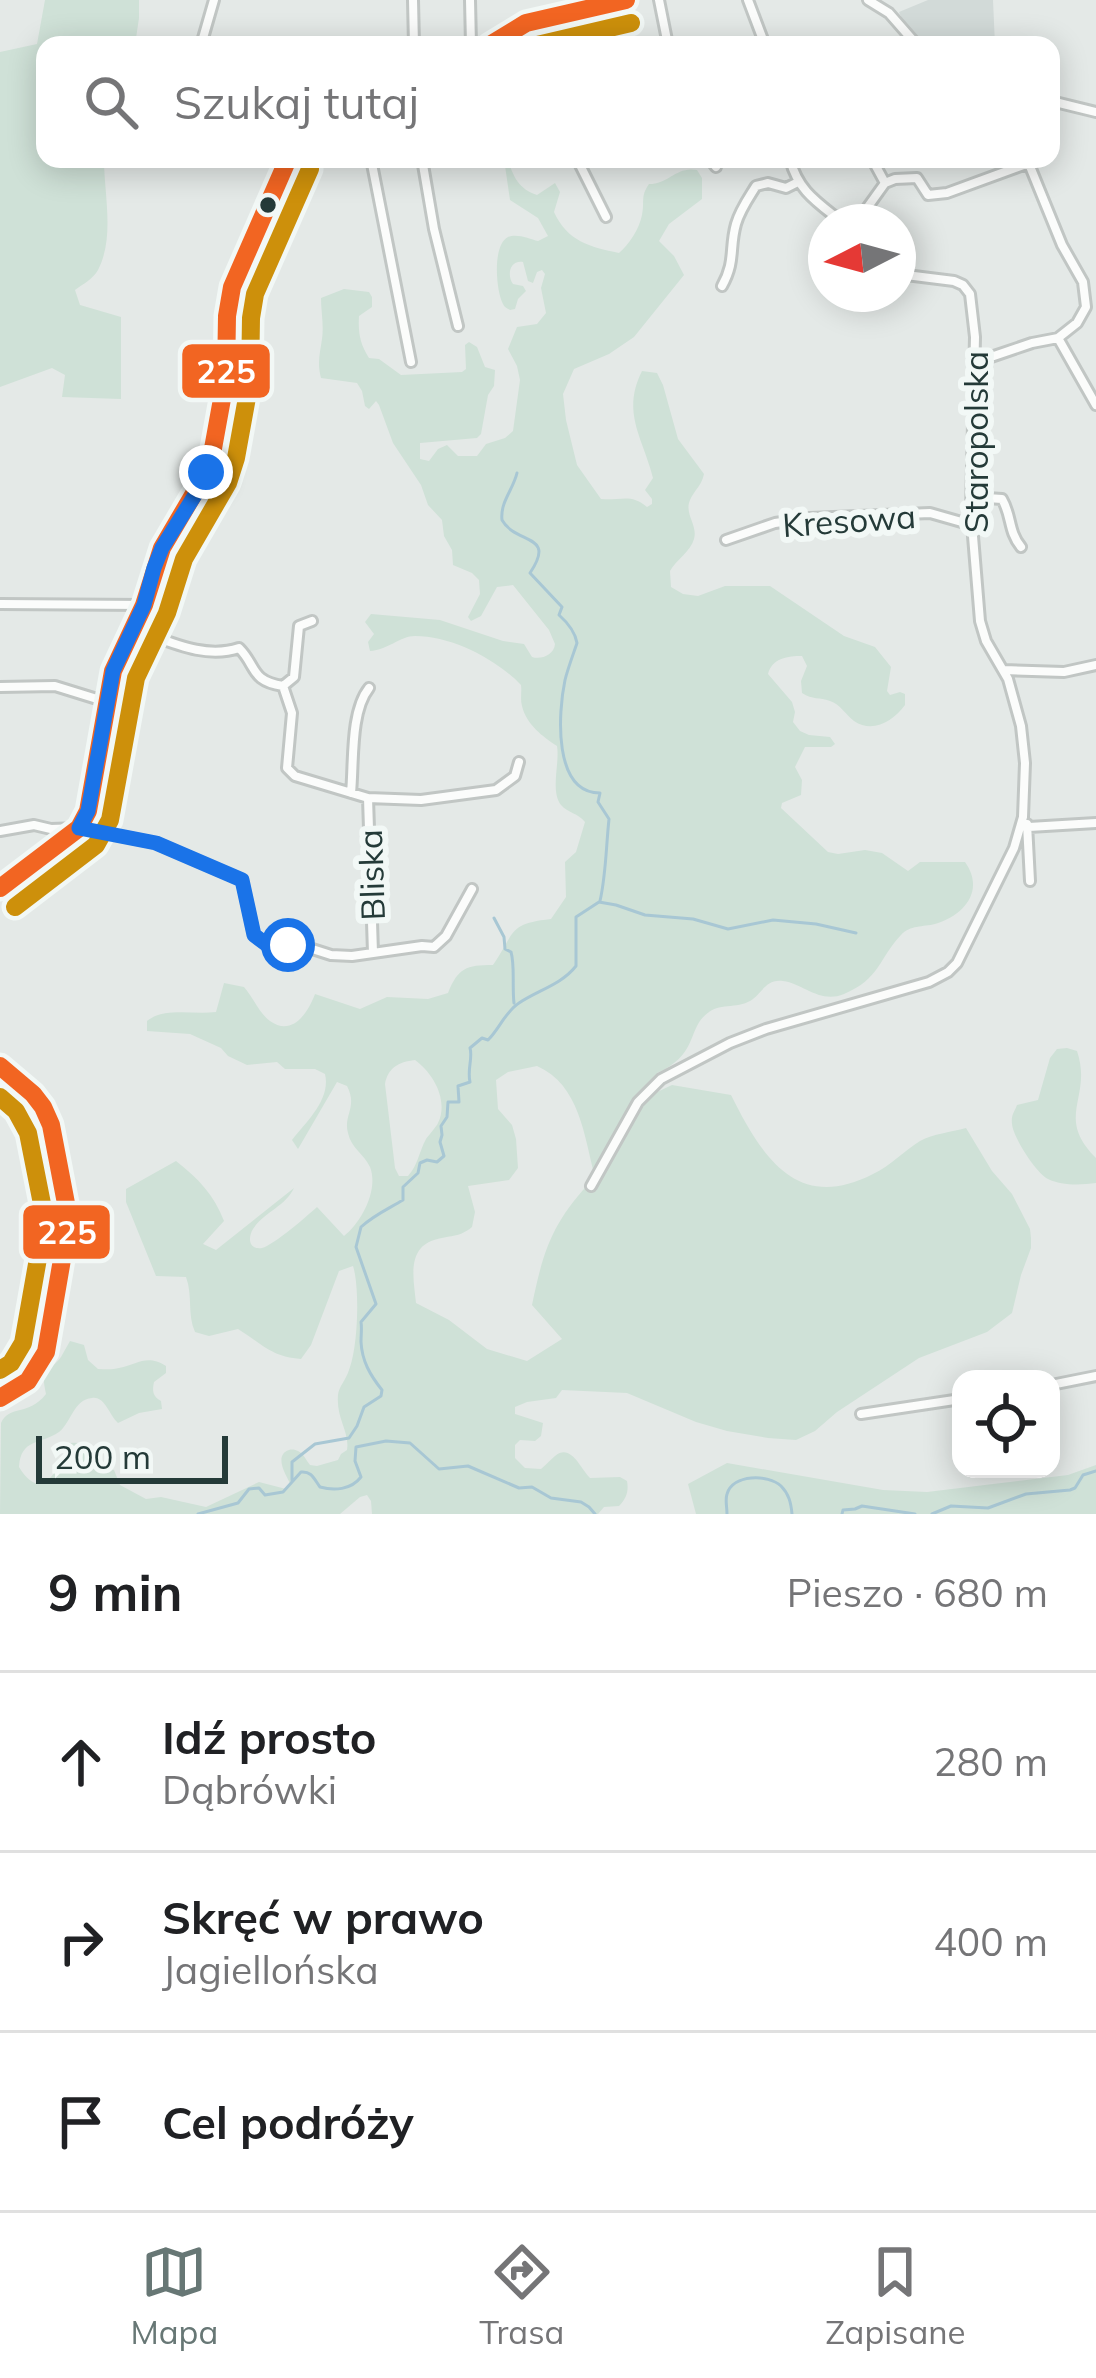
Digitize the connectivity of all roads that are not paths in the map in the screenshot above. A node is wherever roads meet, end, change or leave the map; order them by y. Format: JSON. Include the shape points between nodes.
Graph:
{"nodes":[{"id":1,"x":214,"y":0,"type":"edge"},
{"id":2,"x":412,"y":0,"type":"edge"},
{"id":3,"x":470,"y":0,"type":"edge"},
{"id":4,"x":626,"y":0,"type":"edge"},
{"id":5,"x":658,"y":0,"type":"edge"},
{"id":6,"x":748,"y":0,"type":"edge"},
{"id":7,"x":868,"y":0,"type":"edge"},
{"id":8,"x":881,"y":3,"type":"edge"},
{"id":9,"x":526,"y":23,"type":"junction"},
{"id":10,"x":204,"y":36,"type":"edge"},
{"id":11,"x":413,"y":36,"type":"edge"},
{"id":12,"x":471,"y":36,"type":"edge"},
{"id":13,"x":505,"y":36,"type":"edge"},
{"id":14,"x":529,"y":36,"type":"edge"},
{"id":15,"x":667,"y":36,"type":"edge"},
{"id":16,"x":762,"y":36,"type":"edge"},
{"id":17,"x":908,"y":36,"type":"edge"},
{"id":18,"x":1060,"y":103,"type":"edge"},
{"id":19,"x":1096,"y":112,"type":"edge"},
{"id":20,"x":284,"y":168,"type":"edge"},
{"id":21,"x":373,"y":168,"type":"edge"},
{"id":22,"x":424,"y":168,"type":"edge"},
{"id":23,"x":582,"y":168,"type":"edge"},
{"id":24,"x":793,"y":168,"type":"edge"},
{"id":25,"x":877,"y":168,"type":"edge"},
{"id":26,"x":1010,"y":168,"type":"edge"},
{"id":27,"x":1031,"y":168,"type":"edge"},
{"id":28,"x":798,"y":182,"type":"junction"},
{"id":29,"x":885,"y":183,"type":"junction"},
{"id":30,"x":819,"y":204,"type":"edge"},
{"id":31,"x":870,"y":204,"type":"edge"},
{"id":32,"x":606,"y":218,"type":"dead end"},
{"id":33,"x":916,"y":276,"type":"edge"},
{"id":34,"x":722,"y":286,"type":"dead end"},
{"id":35,"x":458,"y":326,"type":"dead end"},
{"id":36,"x":1058,"y":338,"type":"junction"},
{"id":37,"x":975,"y":359,"type":"junction"},
{"id":38,"x":411,"y":362,"type":"dead end"},
{"id":39,"x":1096,"y":405,"type":"edge"},
{"id":40,"x":971,"y":496,"type":"junction"},
{"id":41,"x":972,"y":525,"type":"junction"},
{"id":42,"x":726,"y":540,"type":"dead end"},
{"id":43,"x":1021,"y":547,"type":"dead end"},
{"id":44,"x":0,"y":604,"type":"edge"},
{"id":45,"x":144,"y":605,"type":"junction"},
{"id":46,"x":312,"y":621,"type":"dead end"},
{"id":47,"x":134,"y":629,"type":"junction"},
{"id":48,"x":1096,"y":665,"type":"edge"},
{"id":49,"x":1001,"y":667,"type":"junction"},
{"id":50,"x":283,"y":686,"type":"junction"},
{"id":51,"x":0,"y":687,"type":"edge"},
{"id":52,"x":369,"y":688,"type":"dead end"},
{"id":53,"x":107,"y":697,"type":"junction"},
{"id":54,"x":520,"y":762,"type":"dead end"},
{"id":55,"x":351,"y":793,"type":"junction"},
{"id":56,"x":368,"y":798,"type":"junction"},
{"id":57,"x":1023,"y":817,"type":"junction"},
{"id":58,"x":1096,"y":823,"type":"edge"},
{"id":59,"x":1029,"y":827,"type":"junction"},
{"id":60,"x":79,"y":828,"type":"junction"},
{"id":61,"x":0,"y":831,"type":"edge"},
{"id":62,"x":1030,"y":881,"type":"dead end"},
{"id":63,"x":0,"y":887,"type":"edge"},
{"id":64,"x":472,"y":889,"type":"dead end"},
{"id":65,"x":373,"y":953,"type":"junction"},
{"id":66,"x":0,"y":1066,"type":"edge"},
{"id":67,"x":591,"y":1186,"type":"dead end"},
{"id":68,"x":1096,"y":1376,"type":"edge"},
{"id":69,"x":1060,"y":1383,"type":"edge"},
{"id":70,"x":0,"y":1398,"type":"edge"},
{"id":71,"x":952,"y":1400,"type":"edge"},
{"id":72,"x":860,"y":1414,"type":"dead end"}],
"edges":[{"from":1,"to":10,"type":"street"},
{"from":2,"to":11,"type":"street"},
{"from":3,"to":12,"type":"street"},
{"from":4,"to":9,"type":"street"},
{"from":5,"to":15,"type":"street"},
{"from":6,"to":16,"type":"street"},
{"from":7,"to":8,"type":"street"},
{"from":8,"to":17,"type":"street"},
{"from":9,"to":13,"type":"street"},
{"from":9,"to":14,"type":"street"},
{"from":18,"to":19,"type":"street"},
{"from":20,"to":45,"type":"street","via":[[232,287],[212,454],[162,548]]},
{"from":21,"to":38,"type":"street"},
{"from":22,"to":35,"type":"street"},
{"from":23,"to":32,"type":"street"},
{"from":24,"to":28,"type":"street"},
{"from":25,"to":29,"type":"street"},
{"from":26,"to":29,"type":"street","via":[[947,193],[928,195],[916,178]]},
{"from":27,"to":36,"type":"street","via":[[1083,282],[1086,307]]},
{"from":28,"to":30,"type":"street"},
{"from":28,"to":34,"type":"street","via":[[756,186],[735,228]]},
{"from":29,"to":31,"type":"street"},
{"from":33,"to":37,"type":"street","name":"Staropolska","via":[[964,285]]},
{"from":36,"to":37,"type":"street"},
{"from":36,"to":39,"type":"street"},
{"from":37,"to":40,"type":"street","name":"Staropolska"},
{"from":40,"to":41,"type":"street","name":"Staropolska"},
{"from":40,"to":43,"type":"street","via":[[1001,499]]},
{"from":41,"to":42,"type":"street","name":"Kresowa","via":[[930,513],[811,518]]},
{"from":41,"to":49,"type":"street","name":"Staropolska","via":[[980,622]]},
{"from":44,"to":45,"type":"street"},
{"from":45,"to":47,"type":"street"},
{"from":46,"to":50,"type":"street","via":[[299,626],[294,676]]},
{"from":47,"to":50,"type":"street","via":[[195,650],[239,648],[254,674]]},
{"from":47,"to":53,"type":"street"},
{"from":48,"to":49,"type":"street","via":[[1064,672]]},
{"from":49,"to":57,"type":"street","name":"Staropolska","via":[[1023,744]]},
{"from":50,"to":55,"type":"street","via":[[292,712],[287,768]]},
{"from":51,"to":53,"type":"street","via":[[55,686]]},
{"from":52,"to":55,"type":"street","via":[[357,717]]},
{"from":53,"to":60,"type":"street"},
{"from":54,"to":56,"type":"street","via":[[496,790]]},
{"from":55,"to":56,"type":"street"},
{"from":56,"to":65,"type":"street","name":"Bliska"},
{"from":57,"to":59,"type":"street"},
{"from":57,"to":67,"type":"street","via":[[996,888],[948,972],[766,1029],[661,1079],[638,1102]]},
{"from":58,"to":59,"type":"street"},
{"from":59,"to":62,"type":"street"},
{"from":60,"to":61,"type":"street"},
{"from":60,"to":63,"type":"street"},
{"from":60,"to":65,"type":"street","via":[[156,843],[242,880],[254,935],[266,944]]},
{"from":64,"to":65,"type":"street","via":[[434,947]]},
{"from":66,"to":70,"type":"street","via":[[33,1094],[51,1125],[69,1222],[46,1352],[28,1381]]},
{"from":68,"to":69,"type":"street"},
{"from":71,"to":72,"type":"street"}]}
